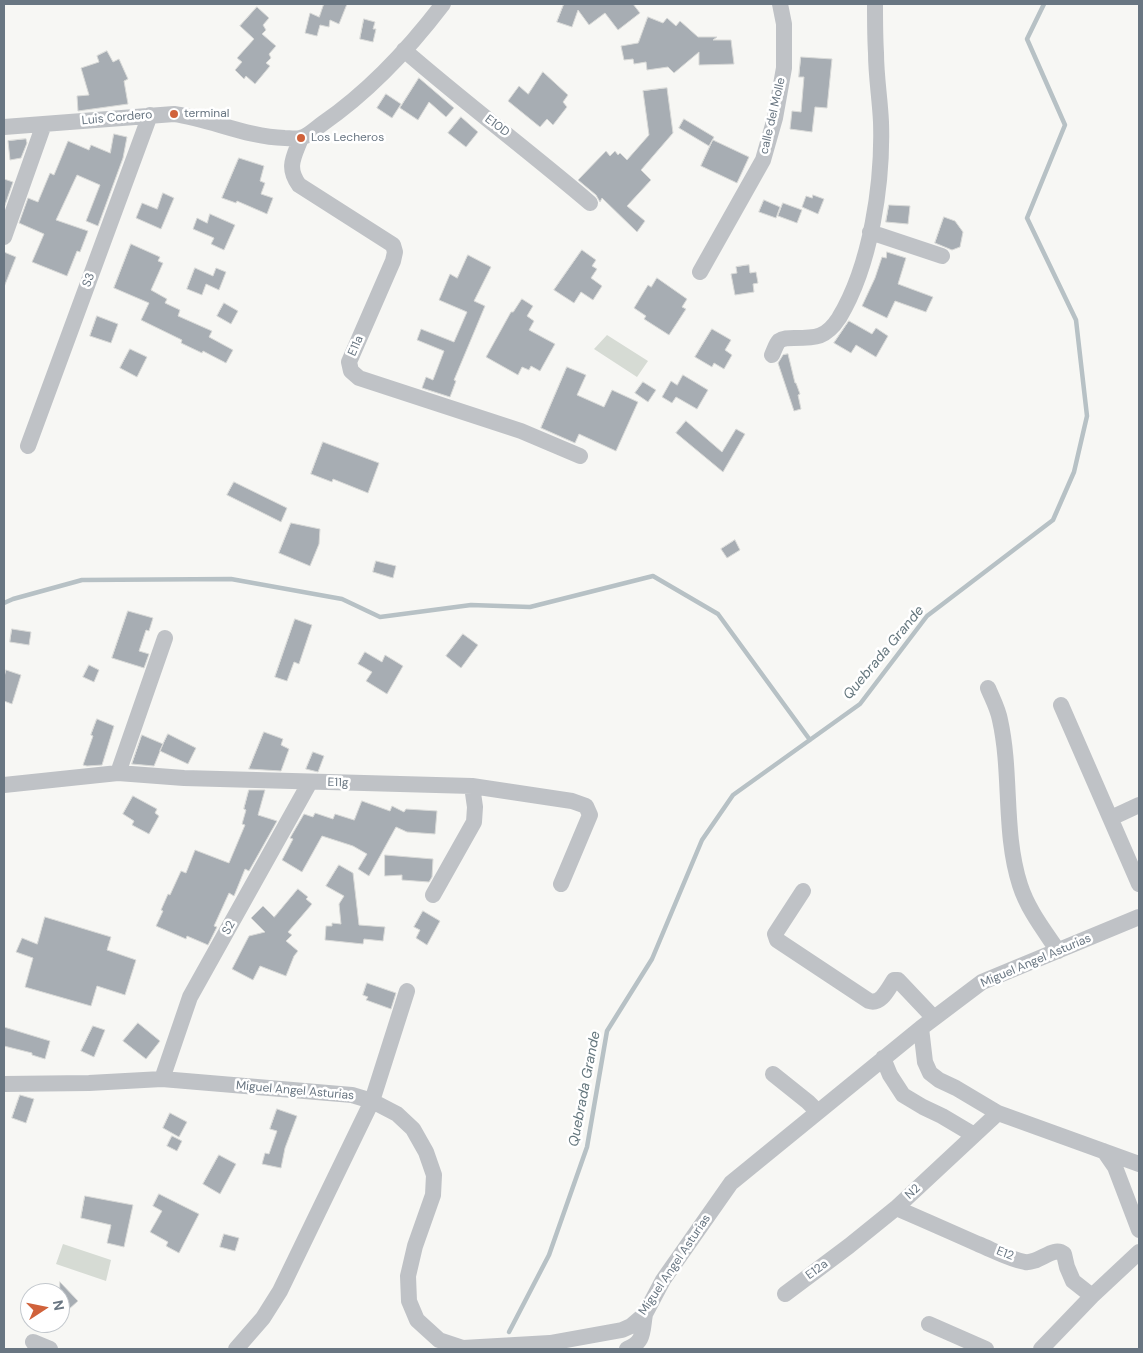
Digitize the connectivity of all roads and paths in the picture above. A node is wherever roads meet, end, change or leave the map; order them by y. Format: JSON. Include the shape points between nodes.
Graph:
{"nodes":[{"id":1,"x":442,"y":4,"type":"edge"},
{"id":2,"x":780,"y":4,"type":"edge"},
{"id":3,"x":875,"y":4,"type":"edge"},
{"id":4,"x":404,"y":50,"type":"junction"},
{"id":5,"x":150,"y":115,"type":"junction"},
{"id":6,"x":44,"y":124,"type":"junction"},
{"id":7,"x":4,"y":127,"type":"edge"},
{"id":8,"x":301,"y":138,"type":"junction"},
{"id":9,"x":590,"y":202,"type":"dead end"},
{"id":10,"x":870,"y":232,"type":"junction"},
{"id":11,"x":4,"y":237,"type":"edge"},
{"id":12,"x":942,"y":256,"type":"dead end"},
{"id":13,"x":700,"y":272,"type":"dead end"},
{"id":14,"x":772,"y":354,"type":"dead end"},
{"id":15,"x":28,"y":446,"type":"dead end"},
{"id":16,"x":580,"y":456,"type":"dead end"},
{"id":17,"x":165,"y":638,"type":"dead end"},
{"id":18,"x":988,"y":688,"type":"dead end"},
{"id":19,"x":1061,"y":705,"type":"dead end"},
{"id":20,"x":118,"y":773,"type":"junction"},
{"id":21,"x":310,"y":782,"type":"junction"},
{"id":22,"x":4,"y":785,"type":"edge"},
{"id":23,"x":472,"y":786,"type":"junction"},
{"id":24,"x":1139,"y":805,"type":"edge"},
{"id":25,"x":1111,"y":818,"type":"junction"},
{"id":26,"x":561,"y":884,"type":"dead end"},
{"id":27,"x":1139,"y":884,"type":"edge"},
{"id":28,"x":804,"y":891,"type":"dead end"},
{"id":29,"x":433,"y":895,"type":"dead end"},
{"id":30,"x":1139,"y":917,"type":"edge"},
{"id":31,"x":1058,"y":951,"type":"junction"},
{"id":32,"x":407,"y":991,"type":"dead end"},
{"id":33,"x":927,"y":1023,"type":"junction"},
{"id":34,"x":883,"y":1058,"type":"junction"},
{"id":35,"x":773,"y":1074,"type":"dead end"},
{"id":36,"x":162,"y":1079,"type":"junction"},
{"id":37,"x":4,"y":1084,"type":"edge"},
{"id":38,"x":372,"y":1101,"type":"junction"},
{"id":39,"x":818,"y":1112,"type":"junction"},
{"id":40,"x":998,"y":1113,"type":"junction"},
{"id":41,"x":974,"y":1135,"type":"junction"},
{"id":42,"x":1104,"y":1151,"type":"junction"},
{"id":43,"x":1139,"y":1164,"type":"edge"},
{"id":44,"x":896,"y":1208,"type":"junction"},
{"id":45,"x":1139,"y":1230,"type":"edge"},
{"id":46,"x":849,"y":1246,"type":"joint"},
{"id":47,"x":1139,"y":1252,"type":"edge"},
{"id":48,"x":785,"y":1294,"type":"dead end"},
{"id":49,"x":1092,"y":1296,"type":"junction"},
{"id":50,"x":645,"y":1314,"type":"junction"},
{"id":51,"x":929,"y":1324,"type":"dead end"},
{"id":52,"x":33,"y":1342,"type":"dead end"},
{"id":53,"x":546,"y":1346,"type":"edge"},
{"id":54,"x":50,"y":1349,"type":"edge"},
{"id":55,"x":236,"y":1349,"type":"edge"},
{"id":56,"x":627,"y":1349,"type":"edge"},
{"id":57,"x":986,"y":1349,"type":"edge"},
{"id":58,"x":1040,"y":1349,"type":"edge"}],
"edges":[{"from":1,"to":4,"type":"street"},
{"from":2,"to":13,"type":"street","name":"calle del Molle","via":[[784,24],[784,68],[764,160]]},
{"from":3,"to":10,"type":"street","via":[[881,130],[877,192]]},
{"from":4,"to":8,"type":"street","via":[[370,88]]},
{"from":4,"to":9,"type":"street","name":"E10D"},
{"from":5,"to":6,"type":"street","name":"Luis Cordero"},
{"from":5,"to":8,"type":"street","name":"Luis Cordero","via":[[192,116],[269,137]]},
{"from":5,"to":15,"type":"street","name":"S3"},
{"from":6,"to":7,"type":"street","name":"Luis Cordero"},
{"from":6,"to":11,"type":"street"},
{"from":8,"to":16,"type":"street","name":"E11a","via":[[290,167],[299,185],[393,245],[395,252],[349,362],[351,372],[359,378],[521,431]]},
{"from":10,"to":12,"type":"street"},
{"from":10,"to":14,"type":"street","via":[[854,285],[831,330],[808,339],[786,338],[778,342]]},
{"from":17,"to":20,"type":"street"},
{"from":18,"to":31,"type":"street","via":[[1000,718],[1004,742],[1013,856],[1020,886],[1033,914]]},
{"from":19,"to":25,"type":"street"},
{"from":20,"to":21,"type":"street","name":"E11g"},
{"from":20,"to":22,"type":"street","name":"E11g"},
{"from":21,"to":23,"type":"street","name":"E11g"},
{"from":21,"to":36,"type":"street","name":"S2","via":[[190,997]]},
{"from":23,"to":26,"type":"street","name":"E11g","via":[[572,801],[586,806],[590,815]]},
{"from":23,"to":29,"type":"street","via":[[474,822]]},
{"from":24,"to":25,"type":"street"},
{"from":25,"to":27,"type":"street"},
{"from":28,"to":33,"type":"street","via":[[775,934],[777,940],[869,1002],[878,1001],[894,980],[898,980]]},
{"from":30,"to":31,"type":"street","name":"Miguel Angel Asturias"},
{"from":31,"to":33,"type":"street","name":"Miguel Angel Asturias","via":[[982,982]]},
{"from":32,"to":38,"type":"street"},
{"from":33,"to":34,"type":"street","name":"Miguel Angel Asturias"},
{"from":33,"to":40,"type":"street","via":[[925,1062],[930,1073]]},
{"from":34,"to":39,"type":"street","name":"Miguel Angel Asturias"},
{"from":34,"to":41,"type":"street","via":[[903,1094]]},
{"from":35,"to":39,"type":"street"},
{"from":36,"to":37,"type":"street","name":"Miguel Angel Asturias"},
{"from":36,"to":38,"type":"street","name":"Miguel Angel Asturias","via":[[352,1095]]},
{"from":38,"to":53,"type":"street","name":"Miguel Angel Asturias","via":[[397,1114],[413,1129],[434,1175],[433,1195],[408,1276],[409,1301],[417,1320],[439,1340],[463,1348]]},
{"from":38,"to":55,"type":"street","via":[[280,1291]]},
{"from":39,"to":50,"type":"street","name":"Miguel Angel Asturias","via":[[731,1183],[663,1280]]},
{"from":40,"to":41,"type":"street","name":"N2"},
{"from":40,"to":42,"type":"street"},
{"from":41,"to":44,"type":"street","name":"N2"},
{"from":42,"to":43,"type":"street"},
{"from":42,"to":45,"type":"street","via":[[1115,1167]]},
{"from":44,"to":46,"type":"street","name":"N2"},
{"from":44,"to":49,"type":"street","name":"E12","via":[[1026,1262],[1061,1251],[1073,1281]]},
{"from":46,"to":48,"type":"street","name":"E12a"},
{"from":47,"to":49,"type":"street"},
{"from":49,"to":58,"type":"street"},
{"from":50,"to":53,"type":"street","name":"Miguel Angel Asturias","via":[[622,1330]]},
{"from":50,"to":56,"type":"street","via":[[640,1341]]},
{"from":51,"to":57,"type":"street"},
{"from":52,"to":54,"type":"street"}]}
